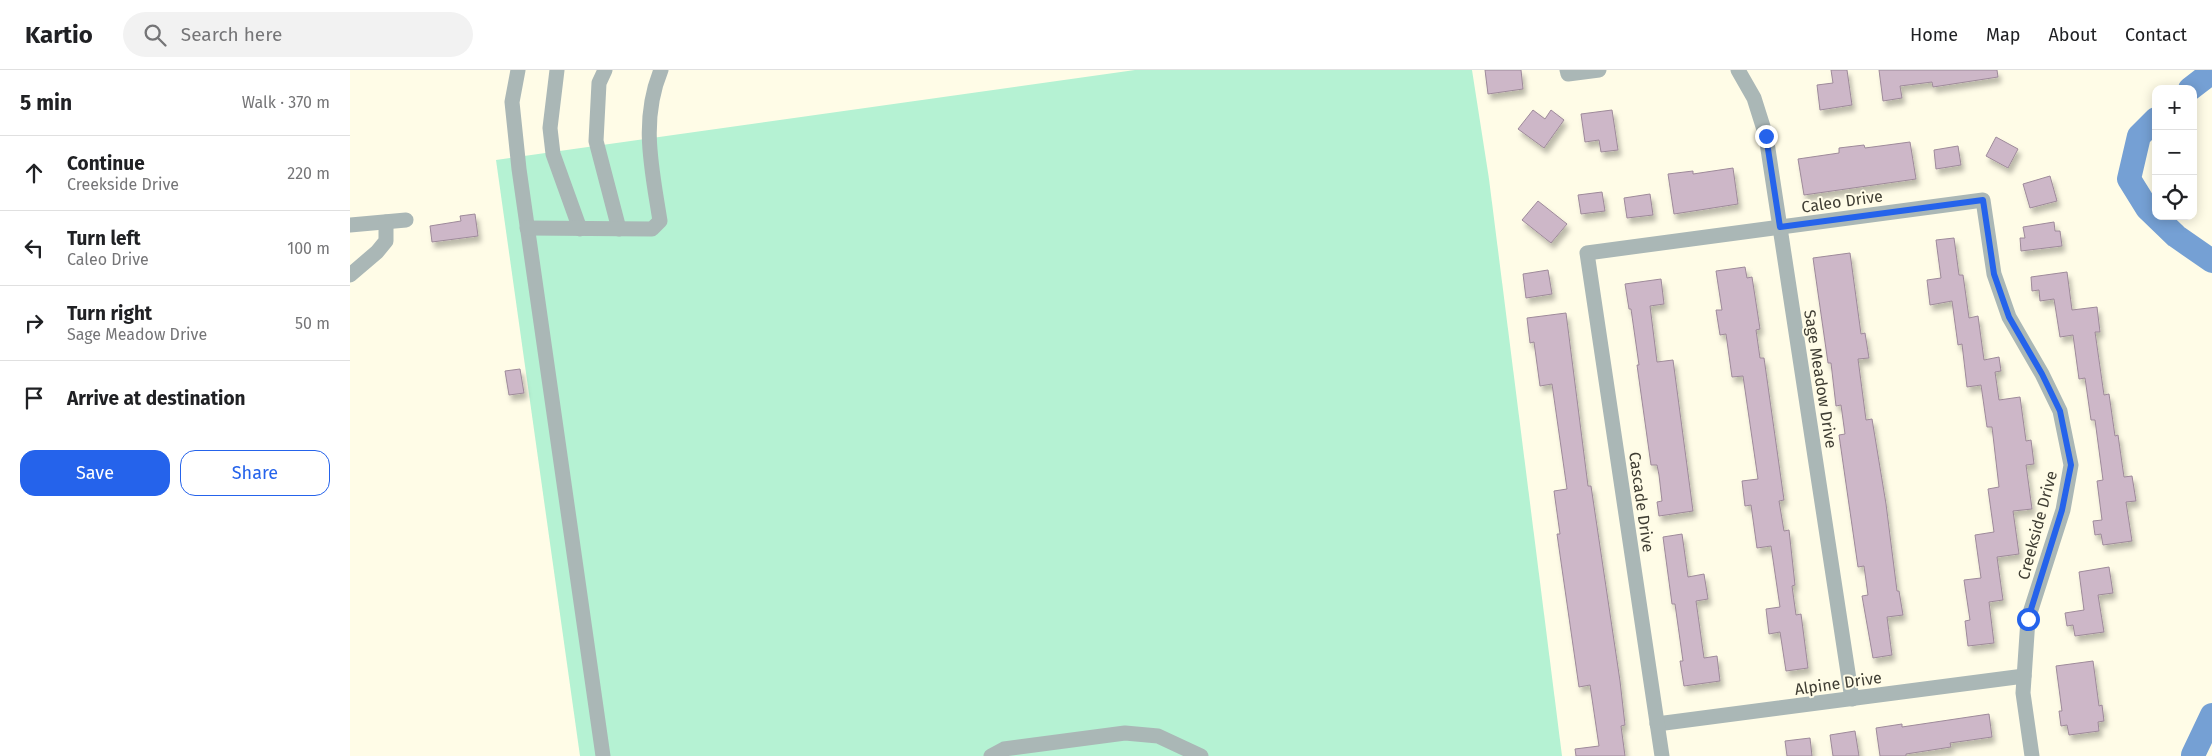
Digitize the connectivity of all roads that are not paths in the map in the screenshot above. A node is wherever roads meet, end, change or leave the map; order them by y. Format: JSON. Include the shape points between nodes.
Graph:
{"nodes":[{"id":1,"x":518,"y":70,"type":"edge"},
{"id":2,"x":557,"y":70,"type":"edge"},
{"id":3,"x":605,"y":70,"type":"edge"},
{"id":4,"x":661,"y":70,"type":"edge"},
{"id":5,"x":1599,"y":70,"type":"edge"},
{"id":6,"x":1738,"y":70,"type":"edge"},
{"id":7,"x":1568,"y":72,"type":"edge"},
{"id":8,"x":1983,"y":200,"type":"joint"},
{"id":9,"x":406,"y":220,"type":"dead end"},
{"id":10,"x":386,"y":222,"type":"junction"},
{"id":11,"x":350,"y":225,"type":"edge"},
{"id":12,"x":1780,"y":227,"type":"junction"},
{"id":13,"x":527,"y":228,"type":"junction"},
{"id":14,"x":580,"y":229,"type":"junction"},
{"id":15,"x":618,"y":229,"type":"junction"},
{"id":16,"x":1587,"y":253,"type":"joint"},
{"id":17,"x":350,"y":275,"type":"edge"},
{"id":18,"x":2024,"y":676,"type":"junction"},
{"id":19,"x":1852,"y":699,"type":"junction"},
{"id":20,"x":1657,"y":724,"type":"junction"},
{"id":21,"x":603,"y":756,"type":"edge"},
{"id":22,"x":990,"y":756,"type":"edge"},
{"id":23,"x":1201,"y":756,"type":"edge"},
{"id":24,"x":1662,"y":756,"type":"edge"},
{"id":25,"x":2032,"y":756,"type":"edge"}],
"edges":[{"from":1,"to":13,"type":"street","via":[[512,102]]},
{"from":2,"to":14,"type":"street","via":[[550,128],[553,154]]},
{"from":3,"to":15,"type":"street","via":[[599,83],[596,141]]},
{"from":4,"to":15,"type":"street","via":[[654,88],[648,128],[660,221],[652,229]]},
{"from":5,"to":7,"type":"street"},
{"from":6,"to":12,"type":"street","name":"Sage Meadow Drive","via":[[1754,98],[1766,136]]},
{"from":8,"to":12,"type":"street","name":"Caleo Drive"},
{"from":8,"to":18,"type":"street","name":"Creekside Drive","via":[[1994,274],[2009,317],[2060,411],[2071,465],[2062,510],[2028,619]]},
{"from":9,"to":10,"type":"street"},
{"from":10,"to":11,"type":"street"},
{"from":10,"to":17,"type":"street","via":[[386,241]]},
{"from":12,"to":16,"type":"street","name":"Caleo Drive"},
{"from":12,"to":19,"type":"street","name":"Sage Meadow Drive"},
{"from":13,"to":14,"type":"street"},
{"from":13,"to":21,"type":"street"},
{"from":14,"to":15,"type":"street"},
{"from":16,"to":20,"type":"street","name":"Cascade Drive"},
{"from":18,"to":19,"type":"street","name":"Alpine Drive"},
{"from":18,"to":25,"type":"street","name":"Creekside Drive","via":[[2023,694]]},
{"from":19,"to":20,"type":"street","name":"Alpine Drive"},
{"from":20,"to":24,"type":"street","name":"Cascade Drive"},
{"from":22,"to":23,"type":"street","via":[[1004,749],[1124,733],[1158,736]]}]}
